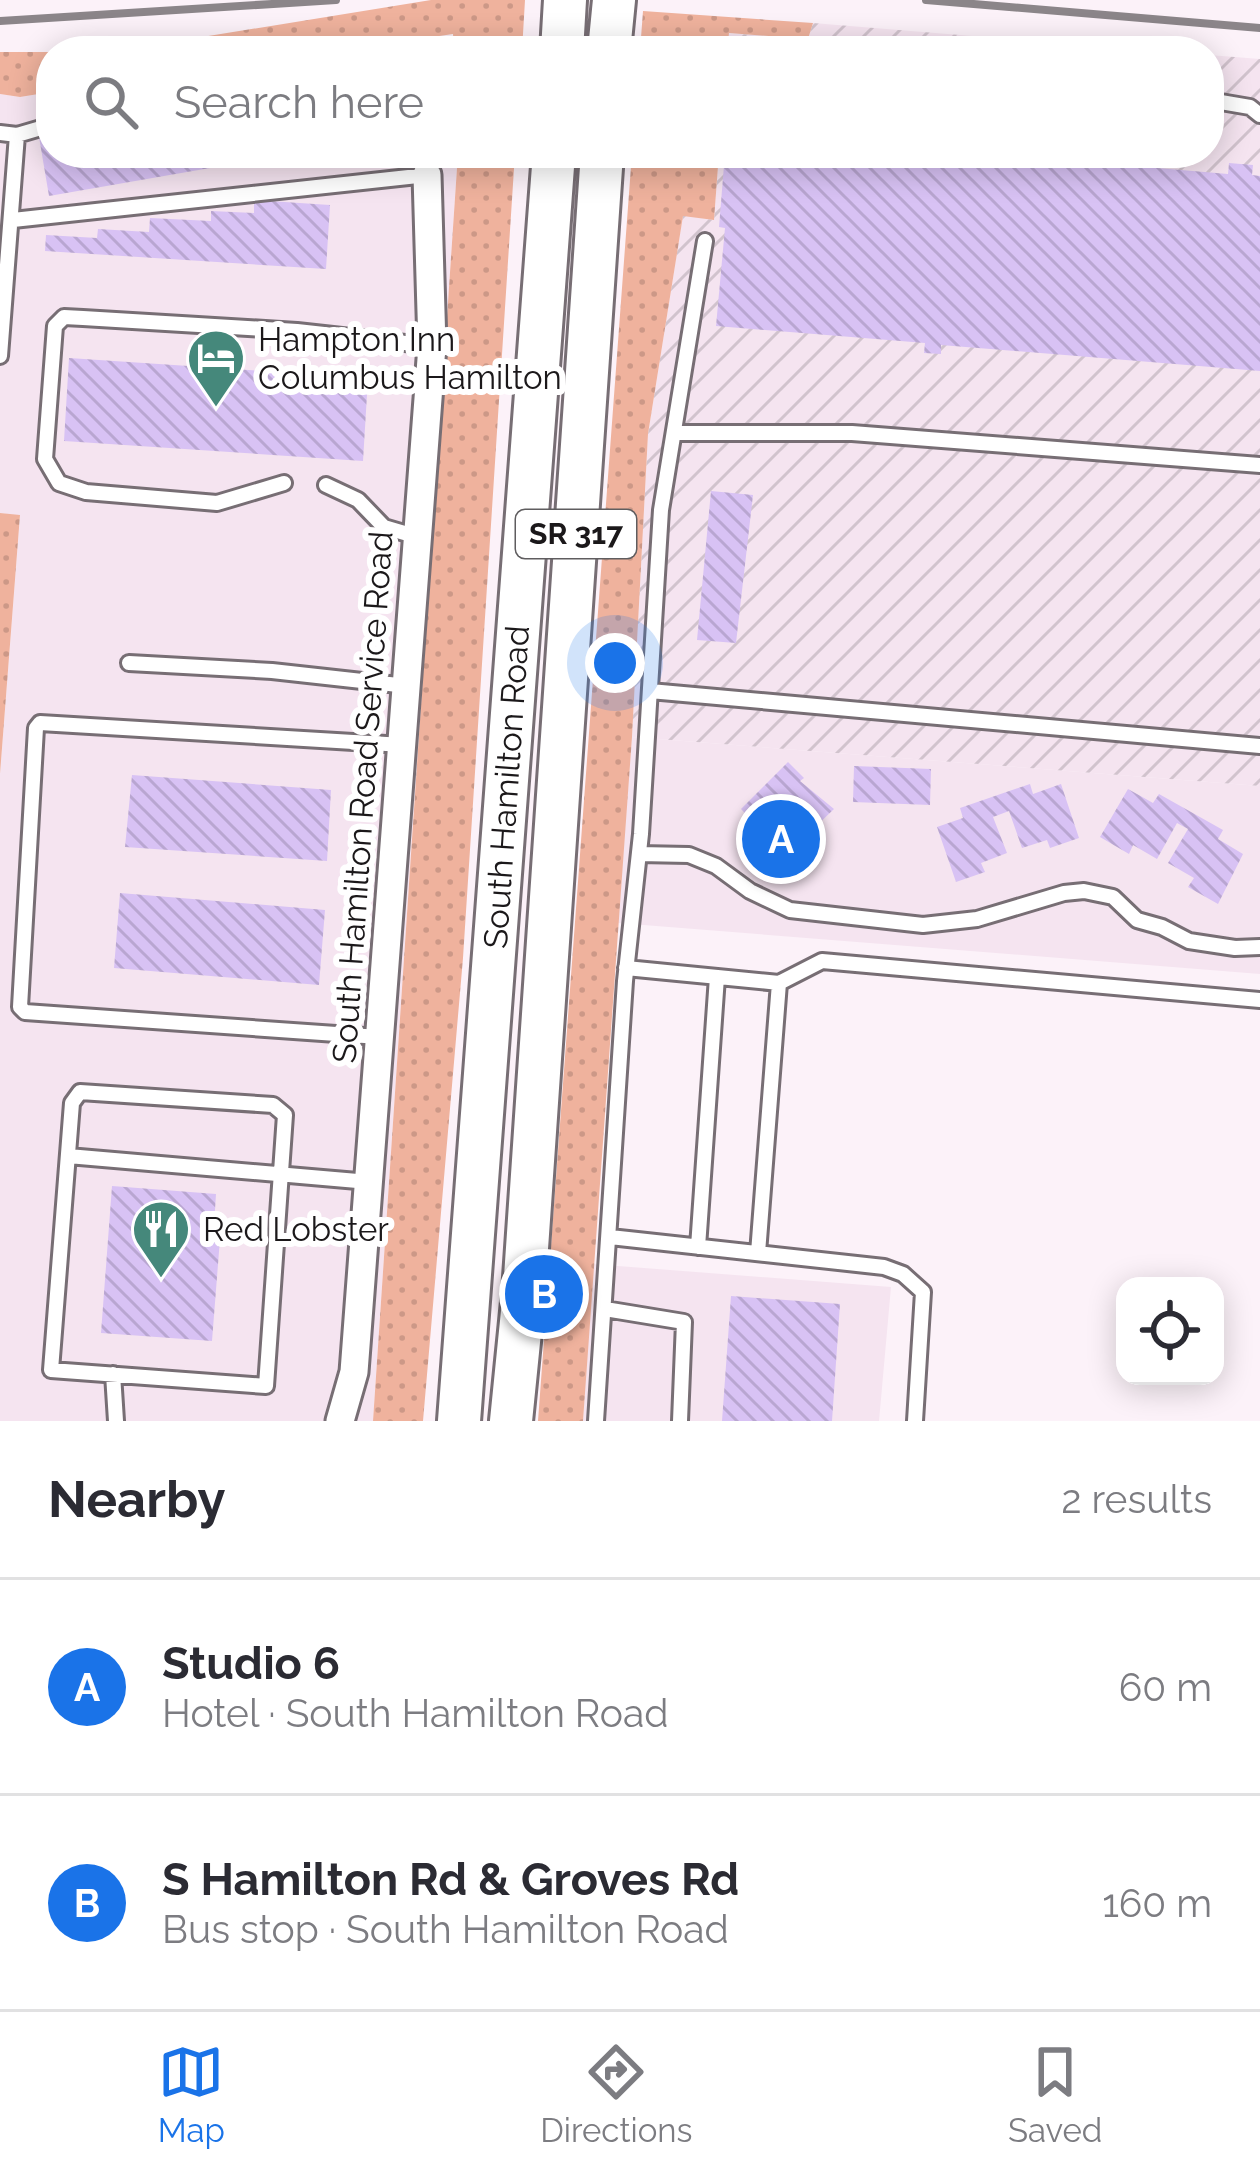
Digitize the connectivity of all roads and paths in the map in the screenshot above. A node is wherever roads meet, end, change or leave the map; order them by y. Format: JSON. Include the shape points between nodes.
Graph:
{"nodes":[{"id":1,"x":565,"y":0,"type":"edge"},
{"id":2,"x":614,"y":0,"type":"edge"},
{"id":3,"x":563,"y":36,"type":"edge"},
{"id":4,"x":610,"y":36,"type":"edge"},
{"id":5,"x":1224,"y":103,"type":"edge"},
{"id":6,"x":1260,"y":115,"type":"edge"},
{"id":7,"x":36,"y":129,"type":"edge"},
{"id":8,"x":0,"y":133,"type":"edge"},
{"id":9,"x":17,"y":135,"type":"junction"},
{"id":10,"x":392,"y":168,"type":"edge"},
{"id":11,"x":421,"y":168,"type":"edge"},
{"id":12,"x":553,"y":168,"type":"edge"},
{"id":13,"x":601,"y":168,"type":"edge"},
{"id":14,"x":13,"y":220,"type":"junction"},
{"id":15,"x":704,"y":241,"type":"dead end"},
{"id":16,"x":432,"y":346,"type":"junction"},
{"id":17,"x":0,"y":356,"type":"edge"},
{"id":18,"x":674,"y":433,"type":"junction"},
{"id":19,"x":1260,"y":465,"type":"edge"},
{"id":20,"x":284,"y":484,"type":"dead end"},
{"id":21,"x":326,"y":485,"type":"dead end"},
{"id":22,"x":418,"y":537,"type":"junction"},
{"id":23,"x":129,"y":663,"type":"dead end"},
{"id":24,"x":407,"y":686,"type":"junction"},
{"id":25,"x":650,"y":691,"type":"junction"},
{"id":26,"x":403,"y":745,"type":"junction"},
{"id":27,"x":1260,"y":746,"type":"edge"},
{"id":28,"x":639,"y":854,"type":"junction"},
{"id":29,"x":1260,"y":947,"type":"edge"},
{"id":30,"x":626,"y":968,"type":"junction"},
{"id":31,"x":717,"y":977,"type":"junction"},
{"id":32,"x":778,"y":983,"type":"junction"},
{"id":33,"x":1260,"y":1000,"type":"edge"},
{"id":34,"x":380,"y":1037,"type":"junction"},
{"id":35,"x":68,"y":1156,"type":"junction"},
{"id":36,"x":280,"y":1174,"type":"junction"},
{"id":37,"x":369,"y":1182,"type":"junction"},
{"id":38,"x":610,"y":1237,"type":"junction"},
{"id":39,"x":698,"y":1246,"type":"junction"},
{"id":40,"x":758,"y":1253,"type":"junction"},
{"id":41,"x":604,"y":1309,"type":"junction"},
{"id":42,"x":113,"y":1374,"type":"junction"},
{"id":43,"x":116,"y":1421,"type":"edge"},
{"id":44,"x":340,"y":1421,"type":"edge"},
{"id":45,"x":459,"y":1421,"type":"edge"},
{"id":46,"x":512,"y":1421,"type":"edge"},
{"id":47,"x":596,"y":1421,"type":"edge"},
{"id":48,"x":680,"y":1421,"type":"edge"},
{"id":49,"x":915,"y":1421,"type":"edge"}],
"edges":[{"from":1,"to":3,"type":"main road"},
{"from":2,"to":4,"type":"main road"},
{"from":5,"to":6,"type":"lane"},
{"from":7,"to":9,"type":"lane"},
{"from":8,"to":9,"type":"lane"},
{"from":9,"to":14,"type":"lane"},
{"from":10,"to":14,"type":"lane"},
{"from":11,"to":16,"type":"street","name":"South Hamilton Road Service Road"},
{"from":12,"to":45,"type":"main road","name":"South Hamilton Road","number":"SR 317"},
{"from":13,"to":46,"type":"main road","name":"South Hamilton Road","number":"SR 317"},
{"from":14,"to":17,"type":"lane"},
{"from":15,"to":18,"type":"lane"},
{"from":16,"to":20,"type":"lane","via":[[83,317],[64,316],[55,326],[45,459],[59,484],[217,503]]},
{"from":16,"to":22,"type":"street","name":"South Hamilton Road Service Road"},
{"from":18,"to":19,"type":"lane","via":[[852,433]]},
{"from":18,"to":25,"type":"lane"},
{"from":21,"to":22,"type":"lane","via":[[358,500],[384,527]]},
{"from":22,"to":24,"type":"street","name":"South Hamilton Road Service Road"},
{"from":23,"to":24,"type":"lane"},
{"from":24,"to":26,"type":"street","name":"South Hamilton Road Service Road"},
{"from":25,"to":27,"type":"lane"},
{"from":25,"to":28,"type":"lane"},
{"from":26,"to":34,"type":"street","name":"South Hamilton Road Service Road"},
{"from":26,"to":34,"type":"lane","via":[[35,728],[25,1012]]},
{"from":28,"to":29,"type":"lane","via":[[689,855],[790,910],[923,925],[1084,891],[1113,897],[1137,920],[1189,941]]},
{"from":28,"to":30,"type":"lane"},
{"from":30,"to":31,"type":"lane"},
{"from":30,"to":38,"type":"lane"},
{"from":31,"to":32,"type":"lane"},
{"from":31,"to":39,"type":"lane"},
{"from":32,"to":33,"type":"lane","via":[[822,962]]},
{"from":32,"to":40,"type":"lane"},
{"from":34,"to":37,"type":"street","name":"South Hamilton Road Service Road"},
{"from":35,"to":36,"type":"lane"},
{"from":35,"to":36,"type":"lane","via":[[71,1103],[80,1092],[273,1105],[285,1115]]},
{"from":35,"to":42,"type":"lane","via":[[52,1370]]},
{"from":36,"to":37,"type":"lane"},
{"from":36,"to":42,"type":"lane","via":[[266,1385]]},
{"from":37,"to":44,"type":"street","name":"South Hamilton Road Service Road","via":[[354,1372]]},
{"from":38,"to":39,"type":"lane"},
{"from":38,"to":41,"type":"lane"},
{"from":39,"to":40,"type":"lane"},
{"from":40,"to":49,"type":"lane","via":[[884,1267],[923,1292]]},
{"from":41,"to":47,"type":"lane"},
{"from":41,"to":48,"type":"lane","via":[[685,1322]]},
{"from":42,"to":43,"type":"lane"}]}
